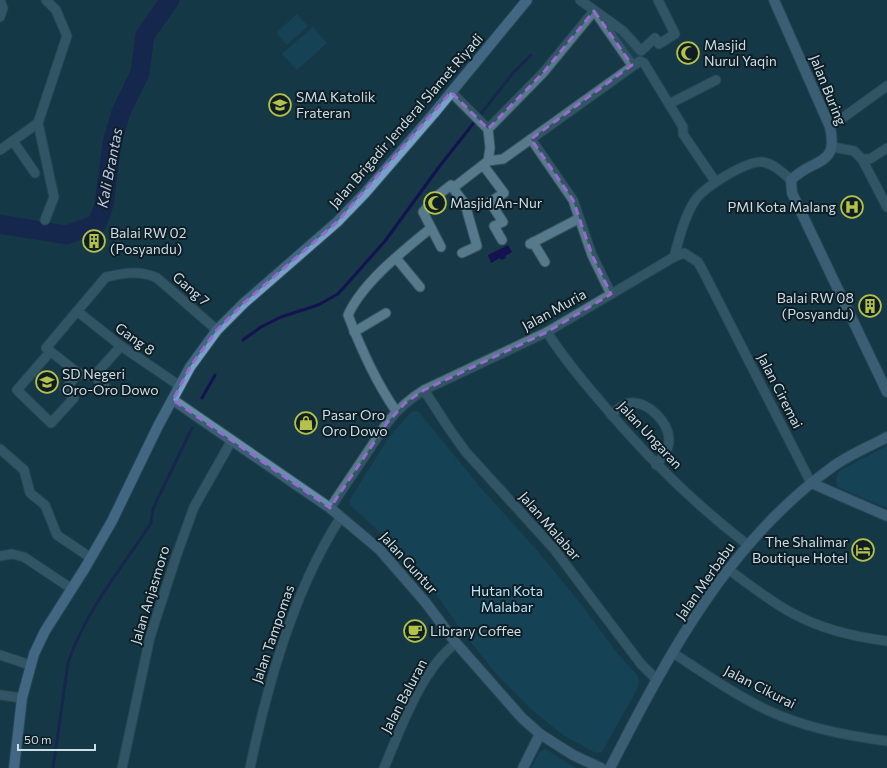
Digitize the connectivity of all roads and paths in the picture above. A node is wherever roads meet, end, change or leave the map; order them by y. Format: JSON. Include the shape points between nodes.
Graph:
{"nodes":[{"id":1,"x":46,"y":0,"type":"edge"},
{"id":2,"x":527,"y":0,"type":"edge"},
{"id":3,"x":580,"y":0,"type":"edge"},
{"id":4,"x":658,"y":0,"type":"edge"},
{"id":5,"x":774,"y":0,"type":"edge"},
{"id":6,"x":3,"y":1,"type":"edge"},
{"id":7,"x":594,"y":10,"type":"junction"},
{"id":8,"x":0,"y":17,"type":"edge"},
{"id":9,"x":632,"y":65,"type":"junction"},
{"id":10,"x":716,"y":80,"type":"dead end"},
{"id":11,"x":887,"y":86,"type":"edge"},
{"id":12,"x":451,"y":92,"type":"junction"},
{"id":13,"x":669,"y":104,"type":"junction"},
{"id":14,"x":38,"y":122,"type":"junction"},
{"id":15,"x":830,"y":127,"type":"junction"},
{"id":16,"x":488,"y":129,"type":"junction"},
{"id":17,"x":531,"y":140,"type":"junction"},
{"id":18,"x":13,"y":141,"type":"junction"},
{"id":19,"x":833,"y":147,"type":"junction"},
{"id":20,"x":490,"y":148,"type":"junction"},
{"id":21,"x":887,"y":148,"type":"edge"},
{"id":22,"x":0,"y":150,"type":"edge"},
{"id":23,"x":862,"y":159,"type":"junction"},
{"id":24,"x":499,"y":160,"type":"junction"},
{"id":25,"x":485,"y":163,"type":"junction"},
{"id":26,"x":35,"y":173,"type":"dead end"},
{"id":27,"x":791,"y":180,"type":"junction"},
{"id":28,"x":715,"y":181,"type":"junction"},
{"id":29,"x":453,"y":188,"type":"junction"},
{"id":30,"x":887,"y":207,"type":"edge"},
{"id":31,"x":578,"y":219,"type":"junction"},
{"id":32,"x":45,"y":220,"type":"dead end"},
{"id":33,"x":431,"y":228,"type":"junction"},
{"id":34,"x":502,"y":240,"type":"dead end"},
{"id":35,"x":441,"y":247,"type":"dead end"},
{"id":36,"x":462,"y":253,"type":"dead end"},
{"id":37,"x":674,"y":257,"type":"junction"},
{"id":38,"x":396,"y":258,"type":"junction"},
{"id":39,"x":545,"y":262,"type":"dead end"},
{"id":40,"x":420,"y":287,"type":"dead end"},
{"id":41,"x":611,"y":294,"type":"junction"},
{"id":42,"x":77,"y":311,"type":"junction"},
{"id":43,"x":386,"y":313,"type":"dead end"},
{"id":44,"x":217,"y":330,"type":"junction"},
{"id":45,"x":354,"y":332,"type":"junction"},
{"id":46,"x":547,"y":332,"type":"junction"},
{"id":47,"x":121,"y":346,"type":"junction"},
{"id":48,"x":50,"y":352,"type":"junction"},
{"id":49,"x":78,"y":373,"type":"junction"},
{"id":50,"x":94,"y":376,"type":"junction"},
{"id":51,"x":105,"y":386,"type":"dead end"},
{"id":52,"x":180,"y":386,"type":"junction"},
{"id":53,"x":424,"y":390,"type":"junction"},
{"id":54,"x":887,"y":392,"type":"edge"},
{"id":55,"x":173,"y":400,"type":"junction"},
{"id":56,"x":396,"y":411,"type":"junction"},
{"id":57,"x":611,"y":414,"type":"junction"},
{"id":58,"x":887,"y":437,"type":"edge"},
{"id":59,"x":232,"y":440,"type":"junction"},
{"id":60,"x":0,"y":449,"type":"edge"},
{"id":61,"x":656,"y":465,"type":"junction"},
{"id":62,"x":811,"y":483,"type":"junction"},
{"id":63,"x":330,"y":508,"type":"junction"},
{"id":64,"x":887,"y":516,"type":"edge"},
{"id":65,"x":341,"y":517,"type":"junction"},
{"id":66,"x":748,"y":545,"type":"junction"},
{"id":67,"x":0,"y":556,"type":"edge"},
{"id":68,"x":91,"y":558,"type":"junction"},
{"id":69,"x":728,"y":569,"type":"junction"},
{"id":70,"x":72,"y":589,"type":"junction"},
{"id":71,"x":887,"y":642,"type":"edge"},
{"id":72,"x":456,"y":643,"type":"junction"},
{"id":73,"x":673,"y":653,"type":"junction"},
{"id":74,"x":0,"y":655,"type":"edge"},
{"id":75,"x":30,"y":665,"type":"junction"},
{"id":76,"x":656,"y":679,"type":"junction"},
{"id":77,"x":0,"y":695,"type":"edge"},
{"id":78,"x":22,"y":698,"type":"junction"},
{"id":79,"x":540,"y":734,"type":"junction"},
{"id":80,"x":887,"y":741,"type":"edge"},
{"id":81,"x":14,"y":768,"type":"edge"},
{"id":82,"x":122,"y":768,"type":"edge"},
{"id":83,"x":250,"y":768,"type":"edge"},
{"id":84,"x":384,"y":768,"type":"edge"},
{"id":85,"x":523,"y":768,"type":"edge"},
{"id":86,"x":601,"y":768,"type":"edge"},
{"id":87,"x":610,"y":768,"type":"edge"}],
"edges":[{"from":1,"to":14,"type":"street","via":[[56,10],[67,36]]},
{"from":2,"to":12,"type":"main road","name":"Jalan Brigadir Jenderal Slamet Riyadi"},
{"from":3,"to":7,"type":"street"},
{"from":4,"to":7,"type":"street","via":[[675,34],[659,44],[655,38],[641,51],[623,31]]},
{"from":5,"to":15,"type":"street","name":"Jalan Buring"},
{"from":6,"to":8,"type":"street"},
{"from":7,"to":9,"type":"street"},
{"from":7,"to":16,"type":"street","via":[[543,73]]},
{"from":9,"to":13,"type":"street","via":[[640,61],[644,63]]},
{"from":9,"to":17,"type":"street"},
{"from":10,"to":13,"type":"street"},
{"from":11,"to":15,"type":"street"},
{"from":12,"to":16,"type":"street"},
{"from":12,"to":44,"type":"main road","name":"Jalan Brigadir Jenderal Slamet Riyadi","via":[[337,222],[249,298]]},
{"from":13,"to":28,"type":"street","via":[[683,127],[682,134]]},
{"from":14,"to":18,"type":"street"},
{"from":14,"to":32,"type":"street","via":[[54,197]]},
{"from":15,"to":19,"type":"street","name":"Jalan Buring"},
{"from":16,"to":20,"type":"street"},
{"from":17,"to":24,"type":"street"},
{"from":17,"to":31,"type":"street","via":[[573,200]]},
{"from":18,"to":22,"type":"street"},
{"from":18,"to":26,"type":"street"},
{"from":19,"to":23,"type":"street","via":[[854,151]]},
{"from":19,"to":27,"type":"street","name":"Jalan Buring","via":[[823,160]]},
{"from":20,"to":24,"type":"street"},
{"from":20,"to":25,"type":"street"},
{"from":21,"to":23,"type":"street","via":[[870,159]]},
{"from":23,"to":30,"type":"street"},
{"from":24,"to":25,"type":"street"},
{"from":25,"to":29,"type":"street"},
{"from":25,"to":34,"type":"street","via":[[504,193],[490,202],[503,222],[494,226]]},
{"from":27,"to":28,"type":"street","via":[[769,163],[761,162]]},
{"from":27,"to":54,"type":"street","via":[[794,199]]},
{"from":28,"to":37,"type":"street","via":[[694,201]]},
{"from":29,"to":33,"type":"street","via":[[451,185],[437,196],[424,211]]},
{"from":29,"to":36,"type":"street","via":[[465,204],[477,246]]},
{"from":31,"to":39,"type":"street","via":[[532,243]]},
{"from":31,"to":41,"type":"street"},
{"from":33,"to":35,"type":"street"},
{"from":33,"to":38,"type":"street"},
{"from":37,"to":41,"type":"street","name":"Jalan Muria"},
{"from":37,"to":62,"type":"street","name":"Jalan Ciremai","via":[[684,253],[698,262],[703,270]]},
{"from":38,"to":40,"type":"street"},
{"from":38,"to":45,"type":"street","via":[[352,307],[348,315]]},
{"from":41,"to":46,"type":"street","name":"Jalan Muria"},
{"from":42,"to":44,"type":"street","name":"Gang 7","via":[[106,277],[147,273],[158,278]]},
{"from":42,"to":47,"type":"street","name":"Gang 8"},
{"from":42,"to":48,"type":"street","name":"Gang 7","via":[[46,348]]},
{"from":43,"to":45,"type":"street"},
{"from":44,"to":52,"type":"main road","name":"Jalan Brigadir Jenderal Slamet Riyadi","via":[[197,356]]},
{"from":45,"to":56,"type":"street","via":[[380,388]]},
{"from":46,"to":53,"type":"street","name":"Jalan Muria"},
{"from":46,"to":57,"type":"street","name":"Jalan Ungaran"},
{"from":47,"to":50,"type":"street"},
{"from":47,"to":52,"type":"street","name":"Gang 8"},
{"from":48,"to":49,"type":"street"},
{"from":48,"to":49,"type":"street","via":[[16,390],[52,423],[74,398],[65,390]]},
{"from":49,"to":50,"type":"street"},
{"from":50,"to":51,"type":"street"},
{"from":52,"to":55,"type":"main road","name":"Jalan Brigadir Jenderal Slamet Riyadi"},
{"from":53,"to":56,"type":"street","name":"Jalan Muria"},
{"from":53,"to":76,"type":"street","name":"Jalan Malabar","via":[[465,451],[554,549],[641,664]]},
{"from":55,"to":59,"type":"street","name":"Jalan Guntur"},
{"from":55,"to":68,"type":"main road","name":"Jalan Brigadir Jenderal Slamet Riyadi"},
{"from":56,"to":63,"type":"street","name":"Jalan Muria"},
{"from":57,"to":61,"type":"street","name":"Jalan Ungaran"},
{"from":57,"to":61,"type":"street","via":[[628,403],[634,403],[657,415],[665,425],[669,440],[665,454]]},
{"from":58,"to":62,"type":"street","name":"Jalan Merbabu","via":[[836,464]]},
{"from":59,"to":63,"type":"street","name":"Jalan Guntur"},
{"from":59,"to":82,"type":"street","name":"Jalan Anjasmoro","via":[[194,507],[177,554],[150,637]]},
{"from":60,"to":68,"type":"street","via":[[24,470],[30,493],[45,505],[57,535]]},
{"from":61,"to":66,"type":"street","name":"Jalan Ungaran","via":[[692,499]]},
{"from":62,"to":64,"type":"street"},
{"from":62,"to":66,"type":"street","name":"Jalan Merbabu"},
{"from":63,"to":65,"type":"street","name":"Jalan Guntur"},
{"from":65,"to":72,"type":"street","name":"Jalan Guntur","via":[[398,568]]},
{"from":65,"to":83,"type":"street","name":"Jalan Tampomas","via":[[314,565],[294,613],[271,682]]},
{"from":66,"to":69,"type":"street","name":"Jalan Merbabu"},
{"from":67,"to":70,"type":"street","via":[[12,554],[24,557]]},
{"from":68,"to":70,"type":"main road","name":"Jalan Brigadir Jenderal Slamet Riyadi"},
{"from":69,"to":71,"type":"street","via":[[792,613],[835,630]]},
{"from":69,"to":73,"type":"street","name":"Jalan Merbabu"},
{"from":70,"to":75,"type":"main road","name":"Jalan Brigadir Jenderal Slamet Riyadi","via":[[45,631]]},
{"from":72,"to":79,"type":"street","name":"Jalan Guntur","via":[[509,704]]},
{"from":72,"to":84,"type":"street","name":"Jalan Baluran","via":[[448,649],[428,676],[399,732]]},
{"from":73,"to":76,"type":"street","name":"Jalan Merbabu"},
{"from":73,"to":80,"type":"street","name":"Jalan Cikurai","via":[[776,714],[823,730]]},
{"from":74,"to":75,"type":"street"},
{"from":75,"to":78,"type":"main road","name":"Jalan Brigadir Jenderal Slamet Riyadi"},
{"from":76,"to":87,"type":"street","name":"Jalan Merbabu"},
{"from":77,"to":78,"type":"street"},
{"from":78,"to":81,"type":"main road","name":"Jalan Brigadir Jenderal Slamet Riyadi"},
{"from":79,"to":85,"type":"street"},
{"from":79,"to":86,"type":"street","name":"Jalan Guntur","via":[[573,755]]}]}
